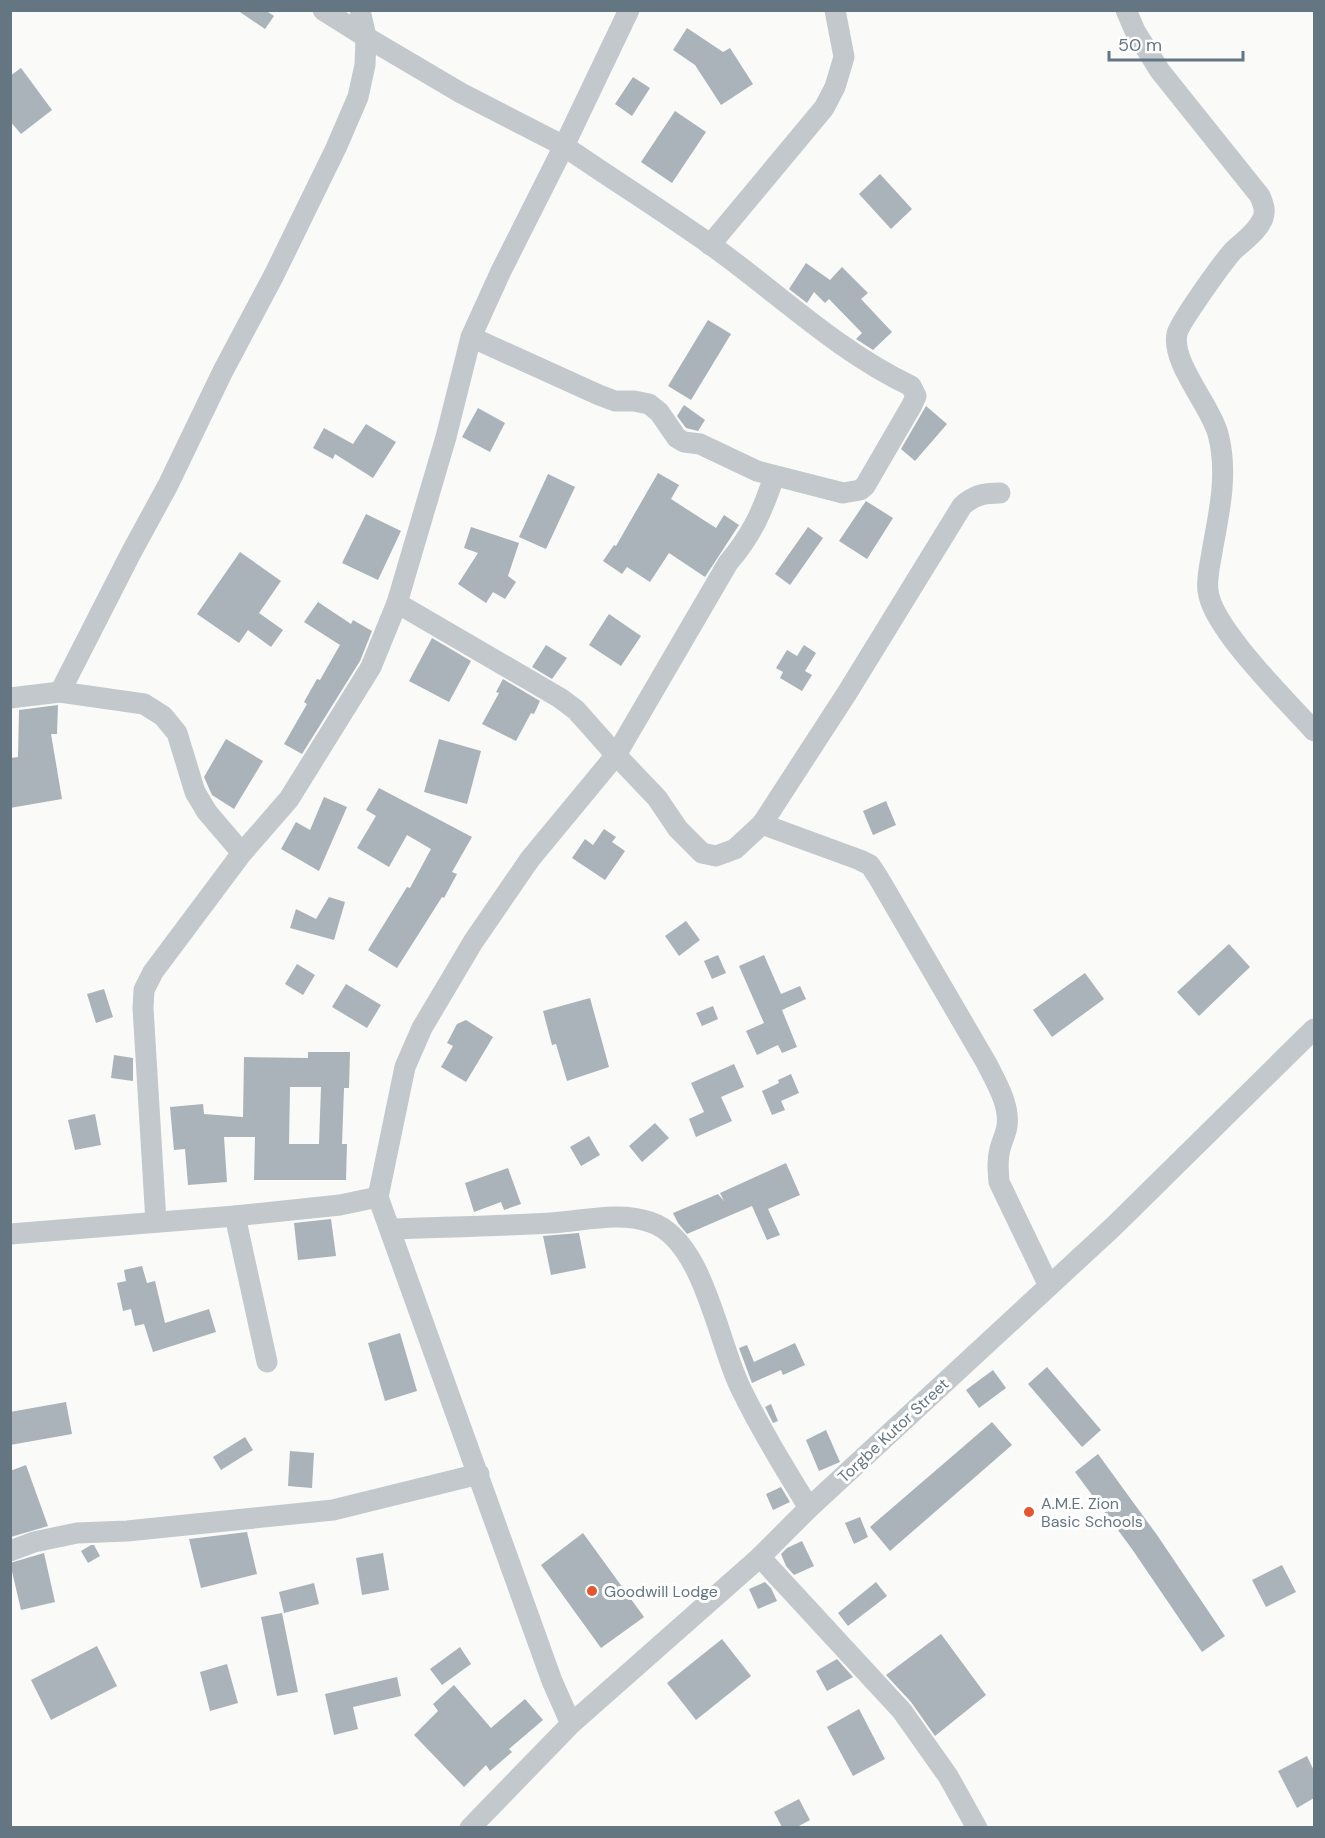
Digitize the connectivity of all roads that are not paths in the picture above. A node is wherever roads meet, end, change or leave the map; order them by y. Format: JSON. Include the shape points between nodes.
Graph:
{"nodes":[{"id":1,"x":323,"y":10,"type":"edge"},
{"id":2,"x":360,"y":10,"type":"edge"},
{"id":3,"x":629,"y":10,"type":"edge"},
{"id":4,"x":835,"y":10,"type":"edge"},
{"id":5,"x":1126,"y":10,"type":"edge"},
{"id":6,"x":366,"y":37,"type":"junction"},
{"id":7,"x":564,"y":146,"type":"junction"},
{"id":8,"x":710,"y":245,"type":"junction"},
{"id":9,"x":471,"y":337,"type":"junction"},
{"id":10,"x":774,"y":477,"type":"junction"},
{"id":11,"x":1000,"y":493,"type":"dead end"},
{"id":12,"x":397,"y":603,"type":"junction"},
{"id":13,"x":60,"y":692,"type":"junction"},
{"id":14,"x":10,"y":698,"type":"edge"},
{"id":15,"x":1314,"y":731,"type":"edge"},
{"id":16,"x":616,"y":755,"type":"junction"},
{"id":17,"x":762,"y":824,"type":"junction"},
{"id":18,"x":242,"y":853,"type":"junction"},
{"id":19,"x":1314,"y":1029,"type":"edge"},
{"id":20,"x":378,"y":1197,"type":"junction"},
{"id":21,"x":235,"y":1216,"type":"junction"},
{"id":22,"x":156,"y":1222,"type":"junction"},
{"id":23,"x":391,"y":1230,"type":"junction"},
{"id":24,"x":10,"y":1234,"type":"edge"},
{"id":25,"x":1049,"y":1286,"type":"junction"},
{"id":26,"x":267,"y":1362,"type":"dead end"},
{"id":27,"x":479,"y":1474,"type":"junction"},
{"id":28,"x":809,"y":1508,"type":"junction"},
{"id":29,"x":10,"y":1551,"type":"edge"},
{"id":30,"x":760,"y":1557,"type":"junction"},
{"id":31,"x":571,"y":1724,"type":"junction"},
{"id":32,"x":470,"y":1827,"type":"edge"},
{"id":33,"x":977,"y":1827,"type":"edge"}],
"edges":[{"from":1,"to":6,"type":"street"},
{"from":2,"to":6,"type":"street"},
{"from":3,"to":7,"type":"street"},
{"from":4,"to":8,"type":"street","via":[[844,57],[824,108]]},
{"from":5,"to":15,"type":"street","via":[[1160,71],[1264,206],[1260,226],[1231,253],[1183,320],[1176,343],[1218,432],[1223,464],[1222,502],[1209,569],[1212,606],[1235,642]]},
{"from":6,"to":7,"type":"street","via":[[461,93]]},
{"from":6,"to":13,"type":"street","via":[[357,97],[336,148]]},
{"from":7,"to":8,"type":"street"},
{"from":7,"to":9,"type":"street"},
{"from":8,"to":10,"type":"street","via":[[847,349],[915,391],[912,405],[860,490],[843,493]]},
{"from":9,"to":10,"type":"street","via":[[599,395],[615,401],[649,404],[676,438],[700,444]]},
{"from":9,"to":12,"type":"street"},
{"from":10,"to":16,"type":"street","via":[[760,517],[728,563]]},
{"from":11,"to":17,"type":"street","via":[[983,493],[962,506]]},
{"from":12,"to":16,"type":"street","via":[[560,698],[576,710]]},
{"from":12,"to":18,"type":"street","via":[[371,667],[322,747],[289,799]]},
{"from":13,"to":14,"type":"street"},
{"from":13,"to":18,"type":"street","via":[[144,704],[163,716],[177,733],[195,792]]},
{"from":16,"to":17,"type":"street","via":[[702,853],[716,856],[735,849]]},
{"from":16,"to":20,"type":"street","via":[[530,859],[473,942],[422,1028],[405,1067]]},
{"from":17,"to":25,"type":"street","via":[[860,860],[870,865],[878,877],[1000,1090],[1007,1125],[997,1167],[999,1182]]},
{"from":18,"to":22,"type":"street","via":[[153,972],[144,990]]},
{"from":19,"to":25,"type":"street","name":"Torgbe Kutor Street"},
{"from":20,"to":21,"type":"street"},
{"from":20,"to":23,"type":"street"},
{"from":21,"to":22,"type":"street"},
{"from":21,"to":26,"type":"street"},
{"from":22,"to":24,"type":"street"},
{"from":23,"to":27,"type":"street"},
{"from":23,"to":28,"type":"street","via":[[627,1216],[652,1222],[671,1233],[684,1248],[703,1284],[740,1386]]},
{"from":25,"to":28,"type":"street","name":"Torgbe Kutor Street"},
{"from":27,"to":29,"type":"street","via":[[333,1510],[77,1533]]},
{"from":27,"to":31,"type":"street"},
{"from":28,"to":30,"type":"street","name":"Torgbe Kutor Street"},
{"from":30,"to":31,"type":"street","name":"Torgbe Kutor Street"},
{"from":30,"to":33,"type":"street","via":[[902,1711],[948,1776]]},
{"from":31,"to":32,"type":"street","name":"Torgbe Kutor Street"}]}
